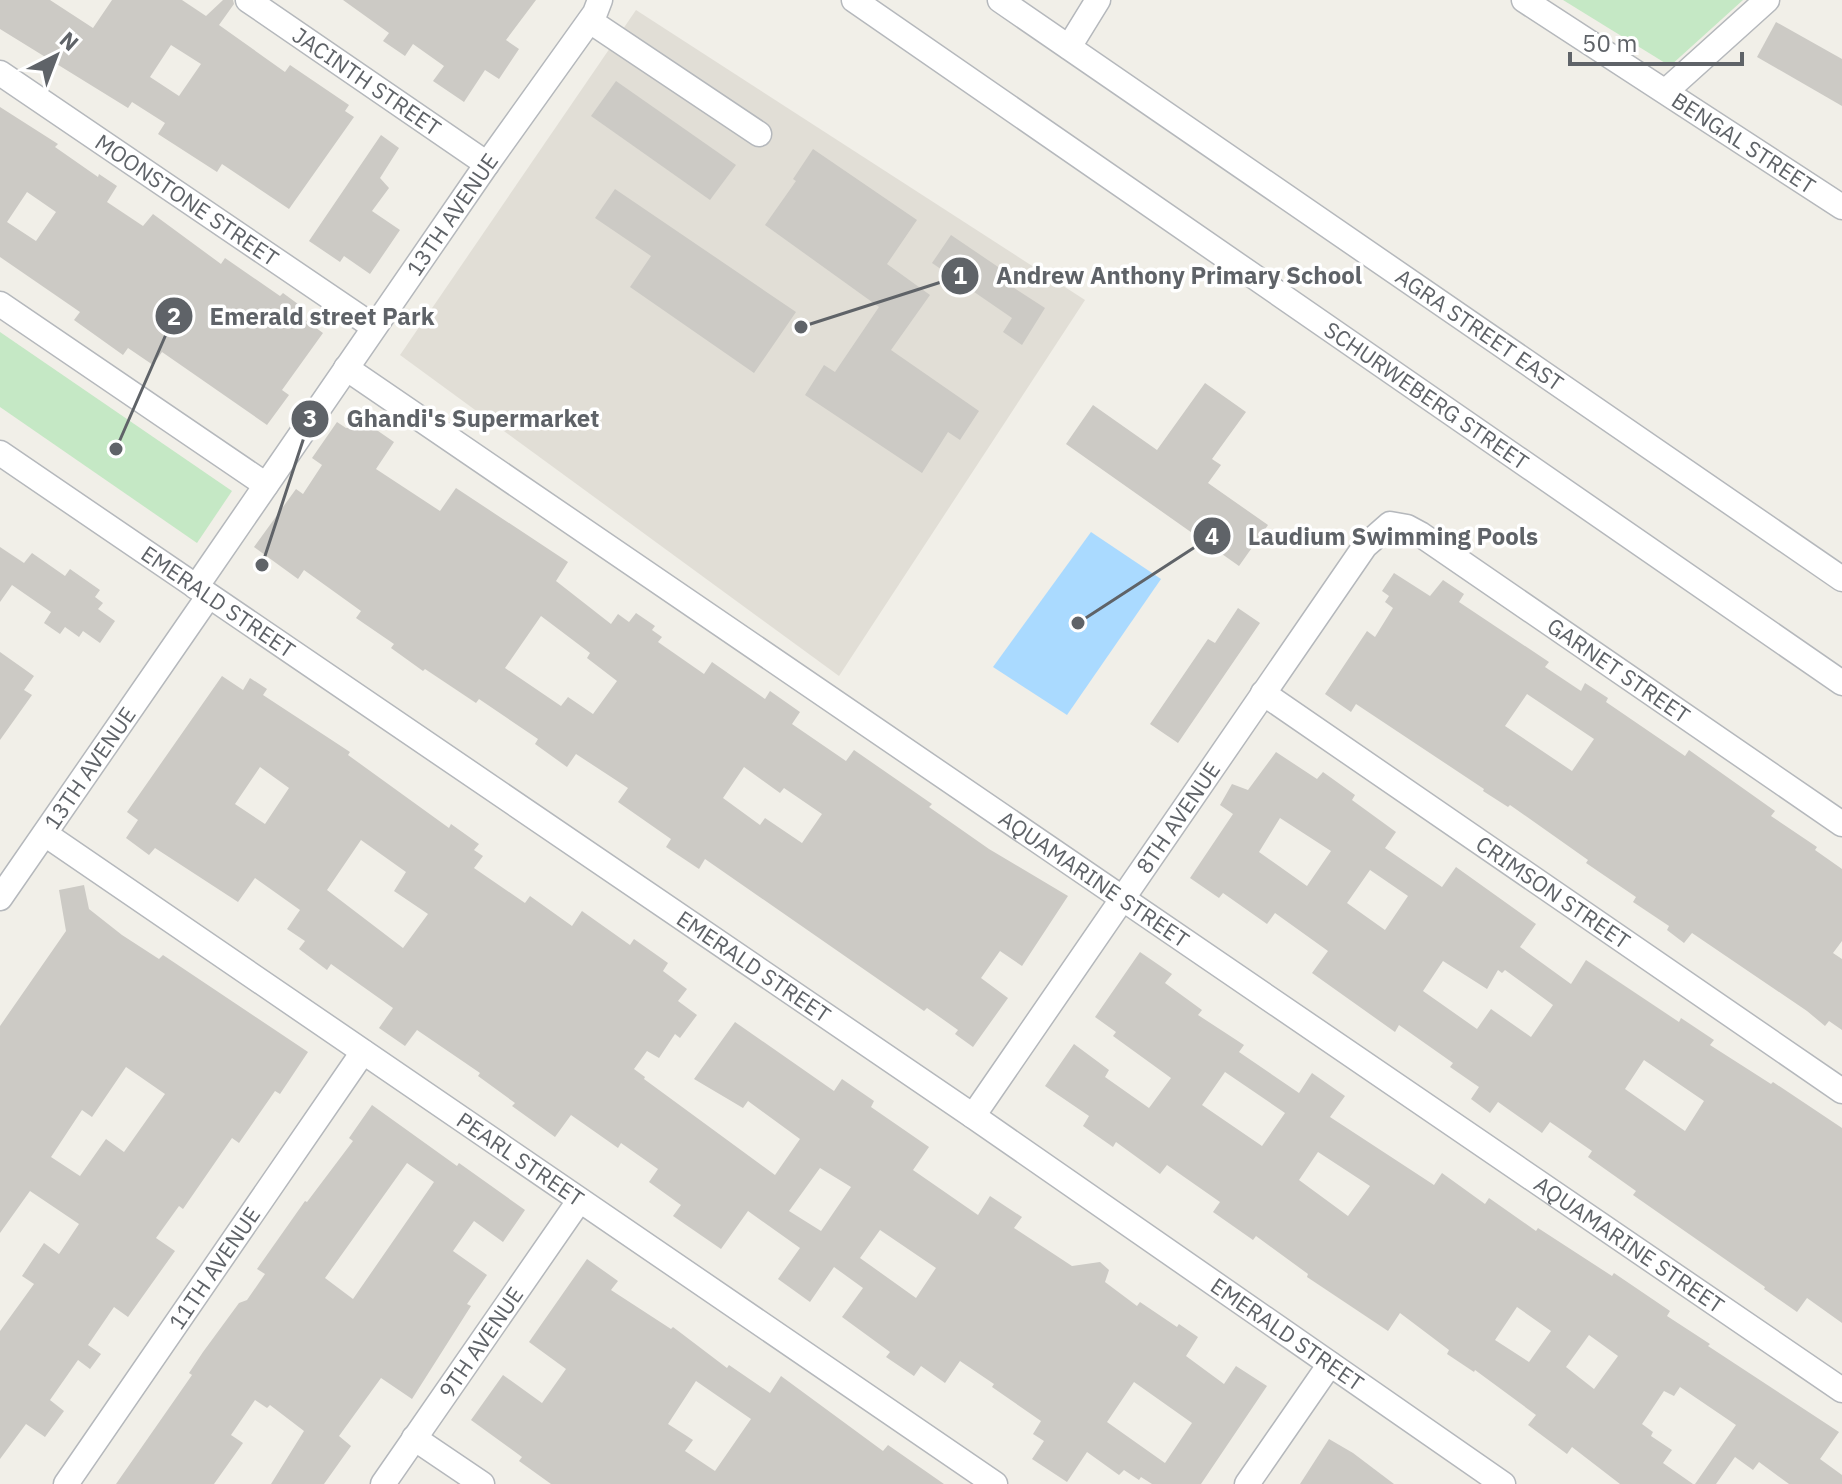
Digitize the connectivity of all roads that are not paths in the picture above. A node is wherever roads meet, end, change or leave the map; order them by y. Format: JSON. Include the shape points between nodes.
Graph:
{"nodes":[{"id":1,"x":248,"y":0,"type":"edge"},
{"id":2,"x":854,"y":0,"type":"edge"},
{"id":3,"x":1000,"y":0,"type":"edge"},
{"id":4,"x":1098,"y":0,"type":"edge"},
{"id":5,"x":1524,"y":0,"type":"edge"},
{"id":6,"x":1767,"y":0,"type":"edge"},
{"id":7,"x":595,"y":10,"type":"edge"},
{"id":8,"x":1069,"y":47,"type":"junction"},
{"id":9,"x":0,"y":73,"type":"edge"},
{"id":10,"x":1666,"y":91,"type":"junction"},
{"id":11,"x":759,"y":134,"type":"dead end"},
{"id":12,"x":487,"y":164,"type":"junction"},
{"id":13,"x":1842,"y":207,"type":"edge"},
{"id":14,"x":0,"y":304,"type":"edge"},
{"id":15,"x":374,"y":327,"type":"junction"},
{"id":16,"x":346,"y":368,"type":"junction"},
{"id":17,"x":0,"y":453,"type":"edge"},
{"id":18,"x":266,"y":485,"type":"junction"},
{"id":19,"x":1390,"y":524,"type":"joint"},
{"id":20,"x":1842,"y":579,"type":"edge"},
{"id":21,"x":202,"y":592,"type":"junction"},
{"id":22,"x":1842,"y":683,"type":"edge"},
{"id":23,"x":1263,"y":693,"type":"junction"},
{"id":24,"x":1842,"y":824,"type":"edge"},
{"id":25,"x":45,"y":834,"type":"junction"},
{"id":26,"x":0,"y":898,"type":"edge"},
{"id":27,"x":1122,"y":898,"type":"junction"},
{"id":28,"x":363,"y":1052,"type":"junction"},
{"id":29,"x":1842,"y":1091,"type":"edge"},
{"id":30,"x":973,"y":1116,"type":"junction"},
{"id":31,"x":579,"y":1201,"type":"junction"},
{"id":32,"x":1330,"y":1364,"type":"junction"},
{"id":33,"x":1842,"y":1390,"type":"edge"},
{"id":34,"x":414,"y":1438,"type":"junction"},
{"id":35,"x":66,"y":1484,"type":"edge"},
{"id":36,"x":383,"y":1484,"type":"edge"},
{"id":37,"x":482,"y":1484,"type":"edge"},
{"id":38,"x":995,"y":1484,"type":"edge"},
{"id":39,"x":1247,"y":1484,"type":"edge"},
{"id":40,"x":1503,"y":1484,"type":"edge"}],
"edges":[{"from":1,"to":12,"type":"street","name":"JACINTH STREET"},
{"from":2,"to":22,"type":"street","name":"SCHURWEBERG STREET"},
{"from":3,"to":8,"type":"street","name":"AGRA STREET EAST"},
{"from":4,"to":8,"type":"street"},
{"from":5,"to":10,"type":"street","name":"BENGAL STREET"},
{"from":6,"to":10,"type":"street"},
{"from":7,"to":11,"type":"street"},
{"from":7,"to":12,"type":"street","name":"13TH AVENUE"},
{"from":8,"to":20,"type":"street","name":"AGRA STREET EAST"},
{"from":9,"to":15,"type":"street","name":"MOONSTONE STREET"},
{"from":10,"to":13,"type":"street","name":"BENGAL STREET"},
{"from":12,"to":15,"type":"street","name":"13TH AVENUE"},
{"from":14,"to":18,"type":"street"},
{"from":15,"to":16,"type":"street","name":"13TH AVENUE"},
{"from":16,"to":18,"type":"street","name":"13TH AVENUE"},
{"from":16,"to":27,"type":"street","name":"AQUAMARINE STREET"},
{"from":17,"to":21,"type":"street","name":"EMERALD STREET"},
{"from":18,"to":21,"type":"street","name":"13TH AVENUE"},
{"from":19,"to":23,"type":"street","name":"8TH AVENUE","via":[[1365,546]]},
{"from":19,"to":24,"type":"street","name":"GARNET STREET","via":[[1420,534]]},
{"from":21,"to":25,"type":"street","name":"13TH AVENUE"},
{"from":21,"to":30,"type":"street","name":"EMERALD STREET"},
{"from":23,"to":27,"type":"street","name":"8TH AVENUE"},
{"from":23,"to":29,"type":"street","name":"CRIMSON STREET"},
{"from":25,"to":26,"type":"street","name":"13TH AVENUE"},
{"from":25,"to":28,"type":"street","name":"PEARL STREET"},
{"from":27,"to":30,"type":"street","name":"8TH AVENUE"},
{"from":27,"to":33,"type":"street","name":"AQUAMARINE STREET"},
{"from":28,"to":31,"type":"street","name":"PEARL STREET"},
{"from":28,"to":35,"type":"street","name":"11TH AVENUE"},
{"from":30,"to":32,"type":"street","name":"EMERALD STREET"},
{"from":31,"to":34,"type":"street","name":"9TH AVENUE"},
{"from":31,"to":38,"type":"street","name":"PEARL STREET"},
{"from":32,"to":39,"type":"street"},
{"from":32,"to":40,"type":"street","name":"EMERALD STREET"},
{"from":34,"to":36,"type":"street","name":"9TH AVENUE"},
{"from":34,"to":37,"type":"street"}]}
